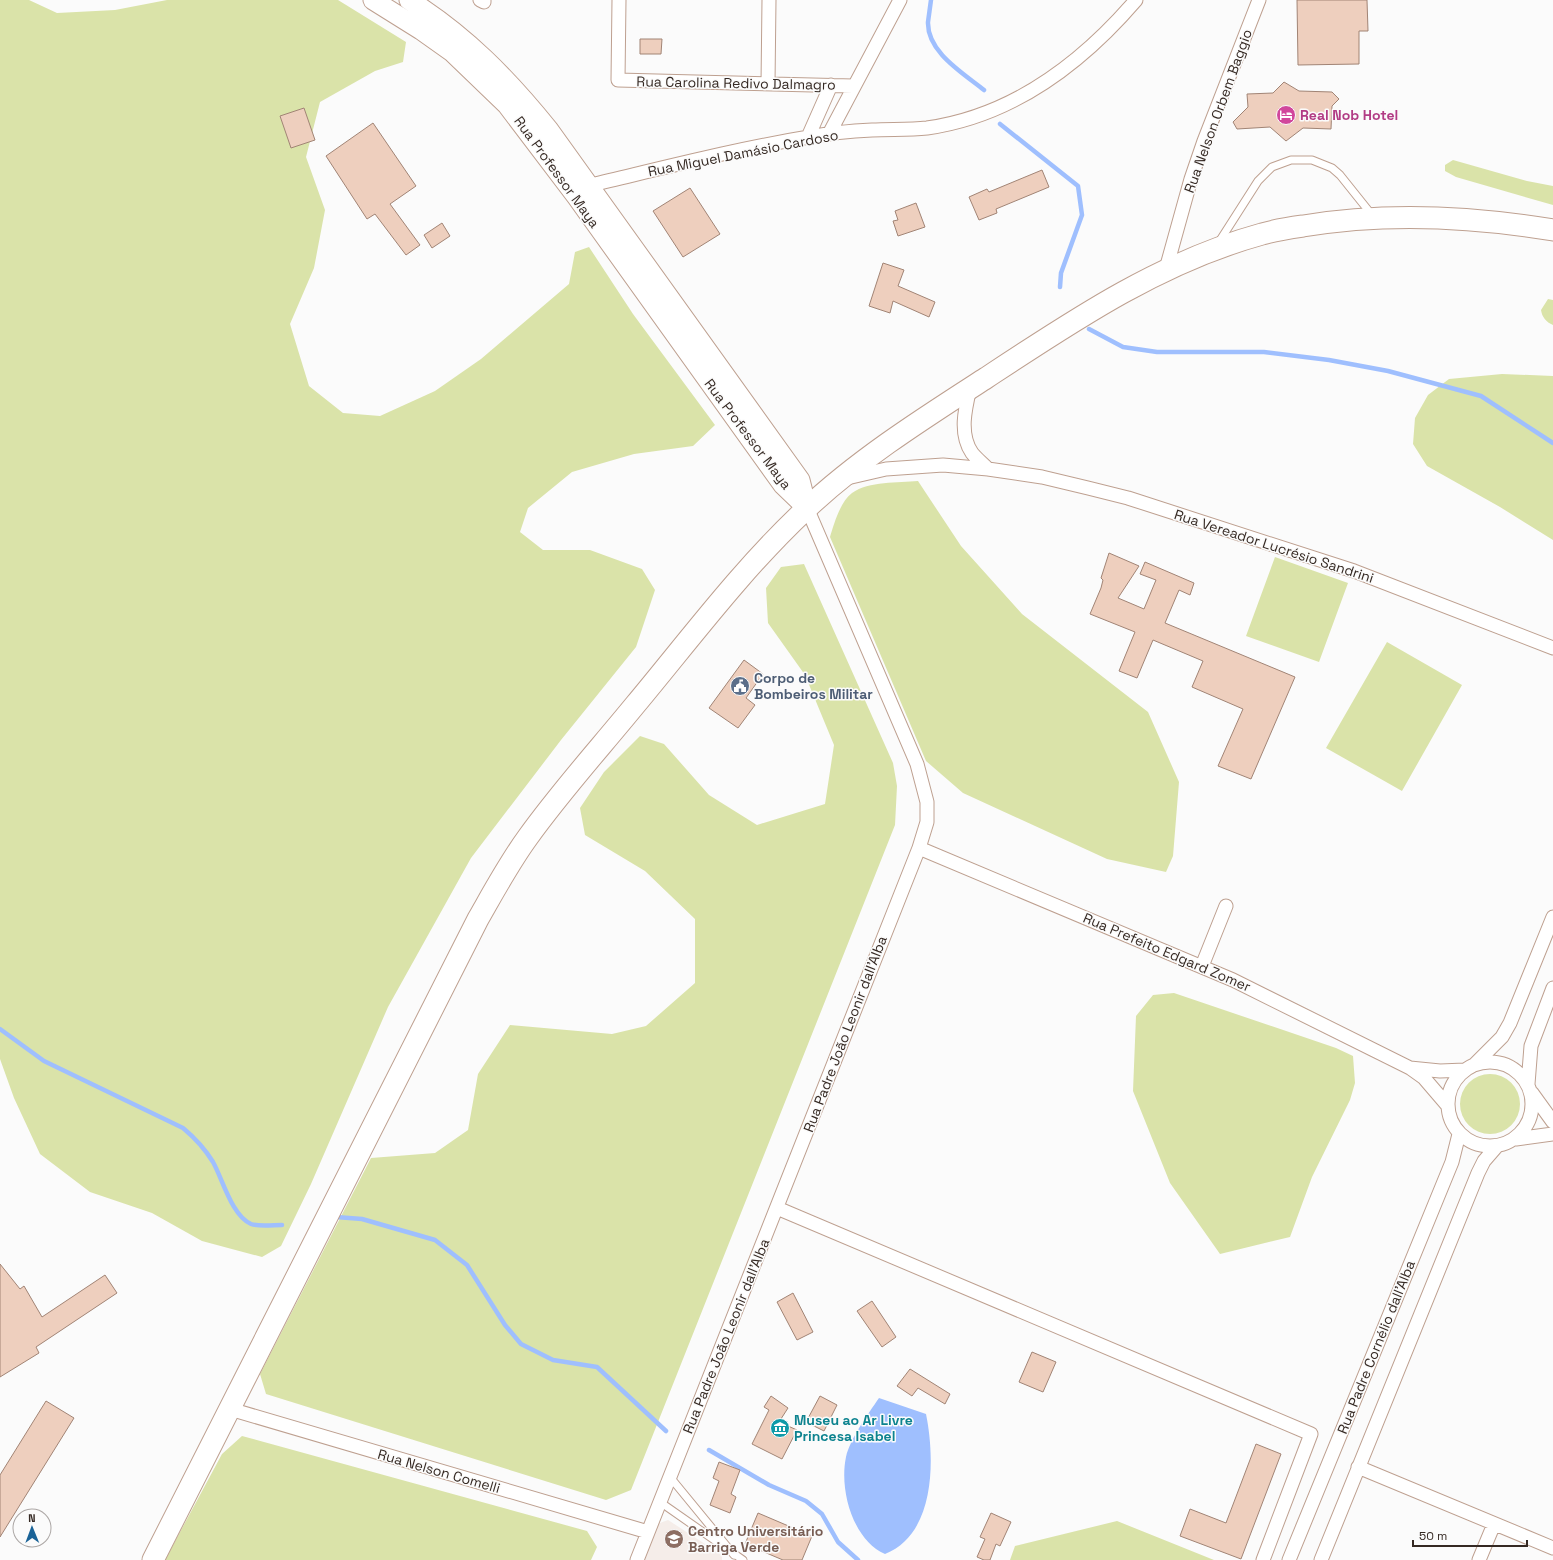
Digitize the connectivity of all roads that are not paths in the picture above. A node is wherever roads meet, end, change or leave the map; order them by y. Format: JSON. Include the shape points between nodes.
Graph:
{"nodes":[{"id":1,"x":409,"y":0,"type":"edge"},
{"id":2,"x":480,"y":0,"type":"edge"},
{"id":3,"x":484,"y":0,"type":"edge"},
{"id":4,"x":619,"y":0,"type":"edge"},
{"id":5,"x":769,"y":0,"type":"edge"},
{"id":6,"x":900,"y":0,"type":"edge"},
{"id":7,"x":1136,"y":0,"type":"edge"},
{"id":8,"x":1259,"y":0,"type":"edge"},
{"id":9,"x":382,"y":2,"type":"edge"},
{"id":10,"x":768,"y":84,"type":"junction"},
{"id":11,"x":830,"y":85,"type":"junction"},
{"id":12,"x":853,"y":86,"type":"junction"},
{"id":13,"x":829,"y":134,"type":"junction"},
{"id":14,"x":808,"y":137,"type":"junction"},
{"id":15,"x":583,"y":191,"type":"junction"},
{"id":16,"x":1374,"y":217,"type":"junction"},
{"id":17,"x":1553,"y":230,"type":"edge"},
{"id":18,"x":1216,"y":248,"type":"junction"},
{"id":19,"x":1166,"y":269,"type":"junction"},
{"id":20,"x":970,"y":388,"type":"junction"},
{"id":21,"x":988,"y":469,"type":"junction"},
{"id":22,"x":841,"y":480,"type":"junction"},
{"id":23,"x":807,"y":508,"type":"junction"},
{"id":24,"x":1553,"y":648,"type":"edge"},
{"id":25,"x":919,"y":848,"type":"junction"},
{"id":26,"x":1226,"y":906,"type":"dead end"},
{"id":27,"x":1553,"y":917,"type":"edge"},
{"id":28,"x":1202,"y":966,"type":"junction"},
{"id":29,"x":1553,"y":988,"type":"edge"},
{"id":30,"x":1410,"y":1068,"type":"junction"},
{"id":31,"x":1469,"y":1068,"type":"junction"},
{"id":32,"x":1530,"y":1088,"type":"junction"},
{"id":33,"x":1448,"y":1106,"type":"junction"},
{"id":34,"x":1553,"y":1122,"type":"edge"},
{"id":35,"x":1459,"y":1134,"type":"junction"},
{"id":36,"x":1553,"y":1134,"type":"edge"},
{"id":37,"x":1516,"y":1139,"type":"junction"},
{"id":38,"x":1497,"y":1146,"type":"junction"},
{"id":39,"x":777,"y":1208,"type":"junction"},
{"id":40,"x":230,"y":1409,"type":"junction"},
{"id":41,"x":1358,"y":1468,"type":"junction"},
{"id":42,"x":670,"y":1477,"type":"junction"},
{"id":43,"x":660,"y":1502,"type":"junction"},
{"id":44,"x":1494,"y":1524,"type":"junction"},
{"id":45,"x":648,"y":1532,"type":"junction"},
{"id":46,"x":1553,"y":1548,"type":"edge"},
{"id":47,"x":734,"y":1555,"type":"junction"},
{"id":48,"x":153,"y":1560,"type":"edge"},
{"id":49,"x":637,"y":1560,"type":"edge"},
{"id":50,"x":743,"y":1560,"type":"edge"},
{"id":51,"x":1263,"y":1560,"type":"edge"},
{"id":52,"x":1289,"y":1560,"type":"edge"},
{"id":53,"x":1321,"y":1560,"type":"edge"},
{"id":54,"x":1479,"y":1560,"type":"edge"}],
"edges":[{"from":1,"to":15,"type":"main road","name":"Rua Professor Maya","via":[[464,39],[503,76],[549,130]]},
{"from":2,"to":3,"type":"street"},
{"from":4,"to":10,"type":"street","name":"Rua Carolina Redivo Dalmagro","via":[[618,80]]},
{"from":5,"to":10,"type":"street"},
{"from":6,"to":12,"type":"street"},
{"from":7,"to":13,"type":"street","name":"Rua Miguel Damásio Cardoso","via":[[1095,44],[1062,71],[1035,89],[986,114],[925,128]]},
{"from":8,"to":19,"type":"street","name":"Rua Nelson Orbem Baggio","via":[[1204,141]]},
{"from":9,"to":15,"type":"main road","name":"Rua Professor Maya","via":[[452,52],[480,77]]},
{"from":10,"to":11,"type":"street","name":"Rua Carolina Redivo Dalmagro"},
{"from":11,"to":12,"type":"street","name":"Rua Carolina Redivo Dalmagro"},
{"from":11,"to":14,"type":"street"},
{"from":12,"to":13,"type":"street"},
{"from":13,"to":14,"type":"street","name":"Rua Miguel Damásio Cardoso"},
{"from":14,"to":15,"type":"street","name":"Rua Miguel Damásio Cardoso","via":[[710,156]]},
{"from":15,"to":23,"type":"main road","name":"Rua Professor Maya","via":[[800,480]]},
{"from":16,"to":17,"type":"main road","via":[[1444,217],[1503,222]]},
{"from":16,"to":18,"type":"main road","via":[[1323,222],[1266,232]]},
{"from":16,"to":18,"type":"lane","via":[[1332,168],[1312,160],[1291,160],[1272,167],[1258,181]]},
{"from":18,"to":19,"type":"main road"},
{"from":19,"to":20,"type":"main road","via":[[1084,314]]},
{"from":20,"to":21,"type":"street","via":[[964,418],[965,435],[972,452]]},
{"from":20,"to":22,"type":"main road","via":[[903,433]]},
{"from":21,"to":22,"type":"street","name":"Rua Vereador Lucrésio Sandrini","via":[[943,465],[919,466],[886,469]]},
{"from":21,"to":24,"type":"street","name":"Rua Vereador Lucrésio Sandrini","via":[[1042,477],[1128,498],[1354,571]]},
{"from":22,"to":23,"type":"main road"},
{"from":23,"to":25,"type":"street","name":"Rua Padre João Leonir dall'Alba","via":[[917,764],[926,802],[927,822]]},
{"from":23,"to":40,"type":"main road","via":[[746,572],[550,808],[506,870],[478,918]]},
{"from":25,"to":28,"type":"street","name":"Rua Prefeito Edgard Zomer"},
{"from":25,"to":39,"type":"street","name":"Rua Padre João Leonir dall'Alba"},
{"from":26,"to":28,"type":"street"},
{"from":27,"to":31,"type":"street","via":[[1510,1023],[1502,1037]]},
{"from":28,"to":30,"type":"street","name":"Rua Prefeito Edgard Zomer"},
{"from":29,"to":32,"type":"street","via":[[1531,1046]]},
{"from":30,"to":31,"type":"street","name":"Rua Prefeito Edgard Zomer","via":[[1440,1071]]},
{"from":30,"to":33,"type":"street","name":"Rua Prefeito Edgard Zomer","via":[[1424,1078]]},
{"from":31,"to":32,"type":"street","via":[[1494,1062],[1504,1064],[1514,1069]]},
{"from":31,"to":33,"type":"street","via":[[1452,1086]]},
{"from":32,"to":34,"type":"street"},
{"from":32,"to":37,"type":"street","via":[[1532,1114],[1523,1132]]},
{"from":33,"to":35,"type":"street","via":[[1451,1121]]},
{"from":35,"to":38,"type":"street","via":[[1476,1145]]},
{"from":35,"to":52,"type":"street","name":"Rua Padre Cornélio dall'Alba","via":[[1452,1162]]},
{"from":36,"to":37,"type":"street"},
{"from":37,"to":38,"type":"street"},
{"from":38,"to":41,"type":"street","name":"Rua Padre Cornélio dall'Alba","via":[[1478,1173]]},
{"from":39,"to":42,"type":"street","name":"Rua Padre João Leonir dall'Alba"},
{"from":39,"to":51,"type":"street","via":[[1311,1434]]},
{"from":40,"to":45,"type":"street","name":"Rua Nelson Comelli"},
{"from":40,"to":48,"type":"main road"},
{"from":41,"to":44,"type":"street"},
{"from":41,"to":53,"type":"street","name":"Rua Padre Cornélio dall'Alba"},
{"from":42,"to":43,"type":"street","name":"Rua Padre João Leonir dall'Alba"},
{"from":42,"to":47,"type":"lane"},
{"from":43,"to":45,"type":"street","name":"Rua Padre João Leonir dall'Alba"},
{"from":43,"to":47,"type":"lane"},
{"from":44,"to":46,"type":"street"},
{"from":44,"to":54,"type":"street"},
{"from":45,"to":49,"type":"street","name":"Rua Padre João Leonir dall'Alba"},
{"from":47,"to":50,"type":"lane"}]}
